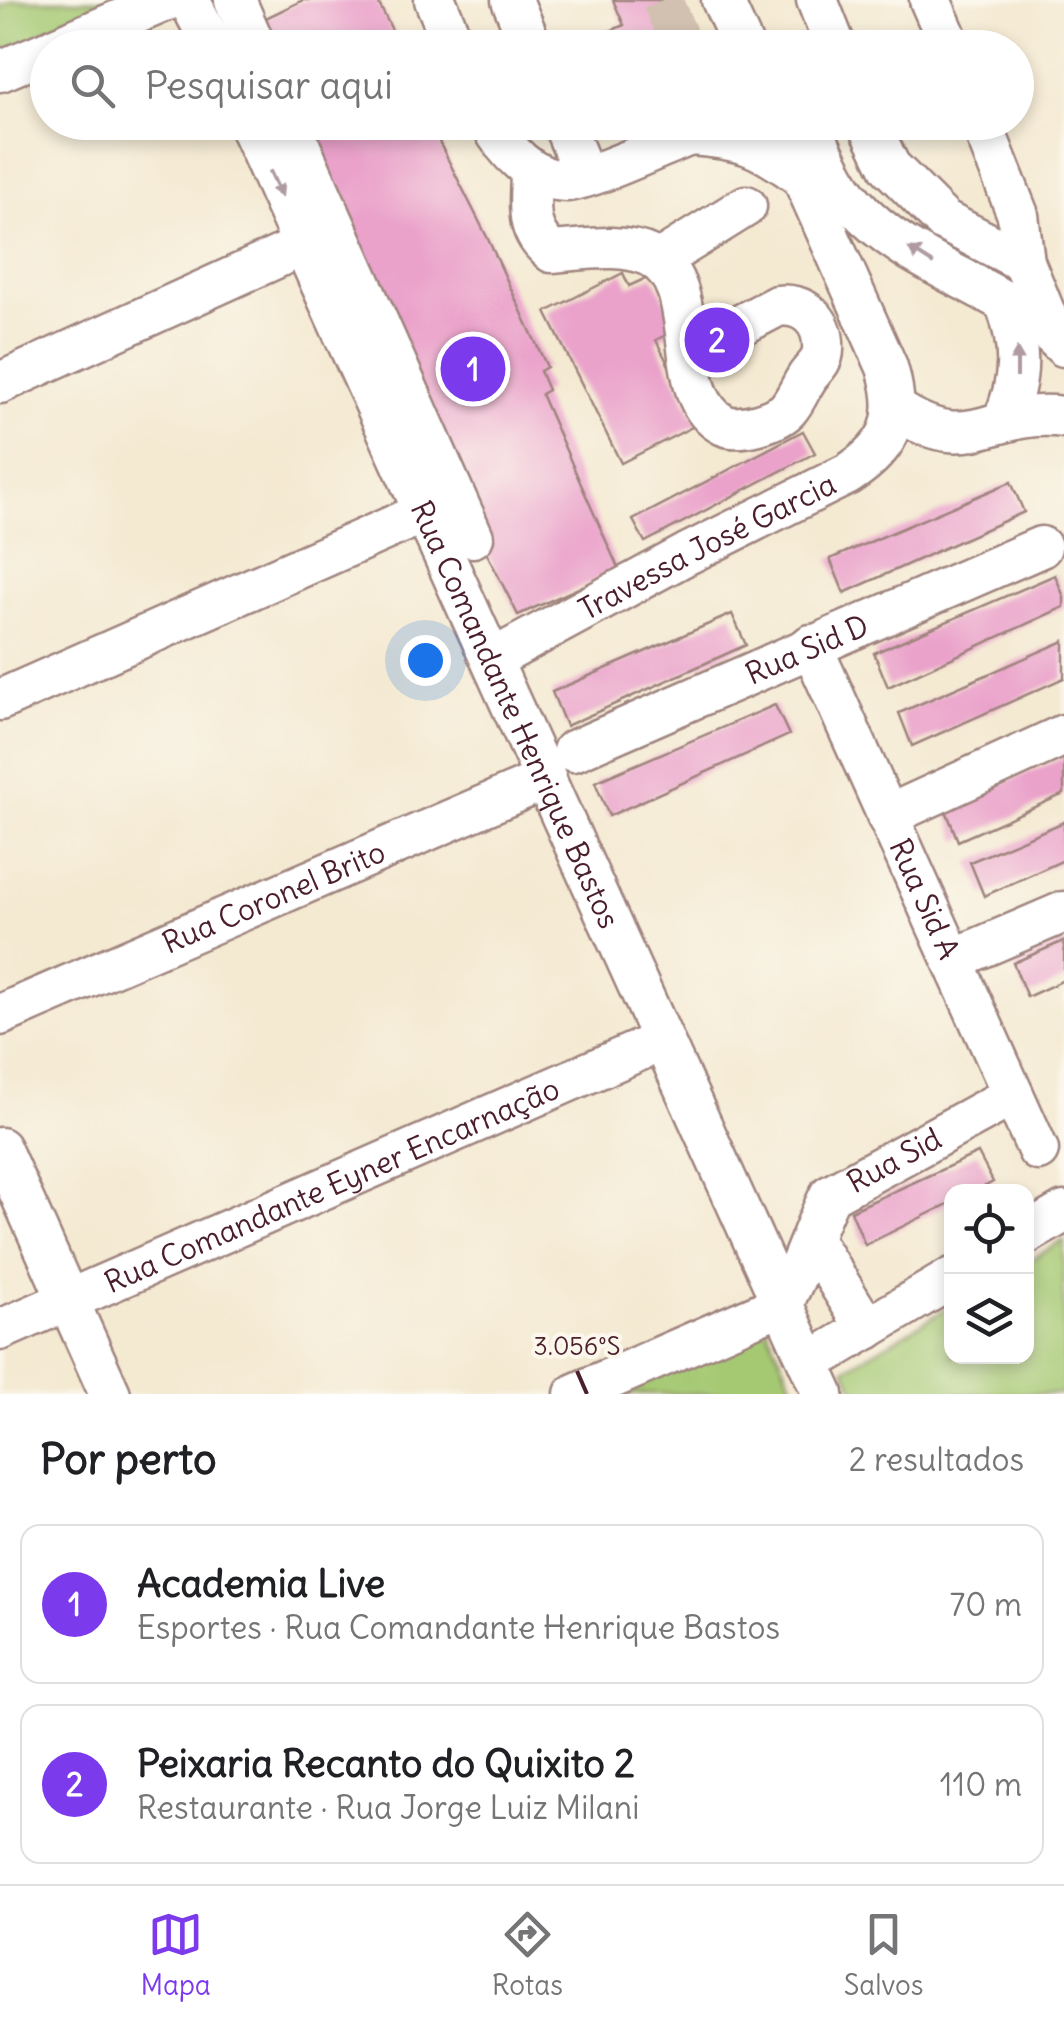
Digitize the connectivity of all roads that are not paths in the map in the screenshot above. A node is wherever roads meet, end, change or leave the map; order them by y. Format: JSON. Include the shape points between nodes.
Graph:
{"nodes":[{"id":1,"x":167,"y":0,"type":"edge"},
{"id":2,"x":188,"y":0,"type":"edge"},
{"id":3,"x":235,"y":0,"type":"edge"},
{"id":4,"x":434,"y":0,"type":"edge"},
{"id":5,"x":512,"y":0,"type":"edge"},
{"id":6,"x":722,"y":0,"type":"edge"},
{"id":7,"x":752,"y":0,"type":"edge"},
{"id":8,"x":817,"y":0,"type":"edge"},
{"id":9,"x":930,"y":0,"type":"edge"},
{"id":10,"x":97,"y":30,"type":"edge"},
{"id":11,"x":204,"y":30,"type":"edge"},
{"id":12,"x":248,"y":30,"type":"edge"},
{"id":13,"x":447,"y":30,"type":"edge"},
{"id":14,"x":524,"y":30,"type":"edge"},
{"id":15,"x":740,"y":30,"type":"edge"},
{"id":16,"x":751,"y":30,"type":"edge"},
{"id":17,"x":829,"y":30,"type":"edge"},
{"id":18,"x":943,"y":30,"type":"edge"},
{"id":19,"x":30,"y":58,"type":"edge"},
{"id":20,"x":0,"y":71,"type":"edge"},
{"id":21,"x":256,"y":140,"type":"edge"},
{"id":22,"x":298,"y":140,"type":"edge"},
{"id":23,"x":502,"y":140,"type":"edge"},
{"id":24,"x":574,"y":140,"type":"edge"},
{"id":25,"x":670,"y":140,"type":"edge"},
{"id":26,"x":739,"y":140,"type":"edge"},
{"id":27,"x":786,"y":140,"type":"edge"},
{"id":28,"x":818,"y":140,"type":"edge"},
{"id":29,"x":877,"y":140,"type":"edge"},
{"id":30,"x":988,"y":140,"type":"edge"},
{"id":31,"x":531,"y":170,"type":"junction"},
{"id":32,"x":584,"y":176,"type":"junction"},
{"id":33,"x":802,"y":177,"type":"junction"},
{"id":34,"x":746,"y":206,"type":"dead end"},
{"id":35,"x":304,"y":245,"type":"junction"},
{"id":36,"x":658,"y":261,"type":"junction"},
{"id":37,"x":1024,"y":262,"type":"junction"},
{"id":38,"x":1006,"y":304,"type":"junction"},
{"id":39,"x":1059,"y":341,"type":"edge"},
{"id":40,"x":690,"y":352,"type":"dead end"},
{"id":41,"x":0,"y":383,"type":"edge"},
{"id":42,"x":896,"y":409,"type":"junction"},
{"id":43,"x":1064,"y":418,"type":"edge"},
{"id":44,"x":1003,"y":420,"type":"junction"},
{"id":45,"x":423,"y":514,"type":"junction"},
{"id":46,"x":473,"y":537,"type":"dead end"},
{"id":47,"x":1040,"y":547,"type":"dead end"},
{"id":48,"x":811,"y":645,"type":"junction"},
{"id":49,"x":492,"y":659,"type":"junction"},
{"id":50,"x":0,"y":700,"type":"edge"},
{"id":51,"x":1064,"y":735,"type":"edge"},
{"id":52,"x":559,"y":765,"type":"junction"},
{"id":53,"x":887,"y":816,"type":"junction"},
{"id":54,"x":1064,"y":912,"type":"edge"},
{"id":55,"x":954,"y":959,"type":"junction"},
{"id":56,"x":0,"y":1015,"type":"edge"},
{"id":57,"x":663,"y":1040,"type":"junction"},
{"id":58,"x":1014,"y":1094,"type":"junction"},
{"id":59,"x":0,"y":1148,"type":"edge"},
{"id":60,"x":1038,"y":1150,"type":"dead end"},
{"id":61,"x":1064,"y":1212,"type":"edge"},
{"id":62,"x":1034,"y":1229,"type":"edge"},
{"id":63,"x":812,"y":1241,"type":"junction"},
{"id":64,"x":944,"y":1283,"type":"edge"},
{"id":65,"x":68,"y":1300,"type":"junction"},
{"id":66,"x":782,"y":1304,"type":"junction"},
{"id":67,"x":867,"y":1328,"type":"junction"},
{"id":68,"x":0,"y":1330,"type":"edge"},
{"id":69,"x":816,"y":1379,"type":"edge"},
{"id":70,"x":110,"y":1394,"type":"edge"},
{"id":71,"x":575,"y":1394,"type":"edge"}],
"edges":[{"from":1,"to":10,"type":"street"},
{"from":2,"to":11,"type":"street"},
{"from":3,"to":12,"type":"street"},
{"from":4,"to":13,"type":"street"},
{"from":5,"to":14,"type":"street"},
{"from":6,"to":15,"type":"street"},
{"from":7,"to":16,"type":"street"},
{"from":8,"to":17,"type":"street"},
{"from":9,"to":18,"type":"street"},
{"from":19,"to":20,"type":"street"},
{"from":21,"to":35,"type":"street","name":"Rua Comandante Henrique Bastos","one_way":true},
{"from":22,"to":46,"type":"street"},
{"from":23,"to":31,"type":"street"},
{"from":24,"to":32,"type":"street"},
{"from":25,"to":32,"type":"street"},
{"from":26,"to":33,"type":"street","via":[[766,150]]},
{"from":27,"to":33,"type":"street"},
{"from":38,"to":28,"type":"street","one_way":true,"via":[[921,258],[864,213]]},
{"from":29,"to":37,"type":"street","via":[[890,166],[944,221]]},
{"from":30,"to":37,"type":"street","via":[[1018,215]]},
{"from":31,"to":32,"type":"street","via":[[566,181]]},
{"from":31,"to":36,"type":"street","via":[[535,239],[552,252],[609,248]]},
{"from":33,"to":42,"type":"street","via":[[878,344]]},
{"from":34,"to":36,"type":"street"},
{"from":35,"to":41,"type":"street"},
{"from":35,"to":45,"type":"street","name":"Rua Comandante Henrique Bastos"},
{"from":36,"to":40,"type":"street","via":[[678,290]]},
{"from":37,"to":39,"type":"street"},
{"from":38,"to":39,"type":"street"},
{"from":44,"to":38,"type":"street","one_way":true,"via":[[1019,359]]},
{"from":42,"to":44,"type":"street","via":[[950,433]]},
{"from":42,"to":49,"type":"street","name":"Travessa José Garcia","via":[[868,462]]},
{"from":43,"to":44,"type":"street"},
{"from":45,"to":49,"type":"street","name":"Rua Comandante Henrique Bastos"},
{"from":45,"to":50,"type":"street"},
{"from":47,"to":48,"type":"street","name":"Rua Sid D"},
{"from":48,"to":52,"type":"street","name":"Rua Sid D"},
{"from":48,"to":53,"type":"street","name":"Rua Sid A"},
{"from":49,"to":52,"type":"street","name":"Rua Comandante Henrique Bastos"},
{"from":51,"to":53,"type":"street"},
{"from":52,"to":56,"type":"street","name":"Rua Coronel Brito"},
{"from":52,"to":57,"type":"street","name":"Rua Comandante Henrique Bastos"},
{"from":53,"to":55,"type":"street","name":"Rua Sid A"},
{"from":54,"to":55,"type":"street"},
{"from":55,"to":58,"type":"street","name":"Rua Sid A"},
{"from":57,"to":65,"type":"street","name":"Rua Comandante Eyner Encarnação"},
{"from":57,"to":66,"type":"street","name":"Rua Comandante Henrique Bastos"},
{"from":58,"to":60,"type":"street","name":"Rua Sid A"},
{"from":58,"to":63,"type":"street","name":"Rua Sid","via":[[830,1195]]},
{"from":59,"to":65,"type":"street"},
{"from":61,"to":62,"type":"street"},
{"from":63,"to":66,"type":"street","name":"Rua Sid"},
{"from":63,"to":67,"type":"street"},
{"from":64,"to":67,"type":"street"},
{"from":65,"to":68,"type":"street","name":"Rua Comandante Eyner Encarnação"},
{"from":65,"to":70,"type":"street"},
{"from":66,"to":69,"type":"street","name":"Rua Comandante Henrique Bastos"},
{"from":66,"to":71,"type":"street"},
{"from":67,"to":69,"type":"street"}]}
